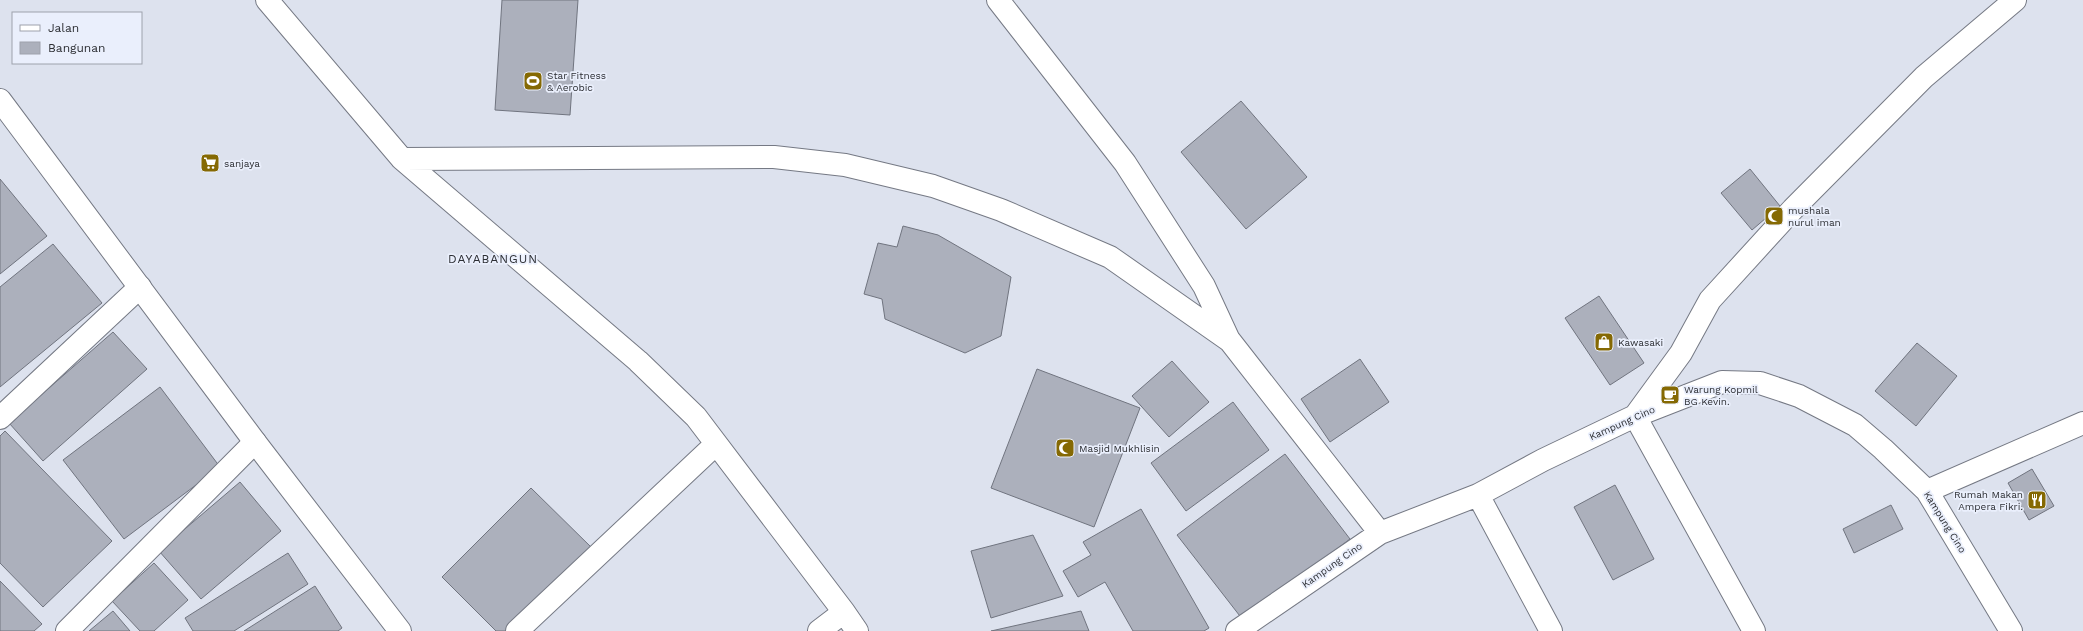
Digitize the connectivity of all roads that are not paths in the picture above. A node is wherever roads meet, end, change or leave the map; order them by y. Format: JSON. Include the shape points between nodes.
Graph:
{"nodes":[{"id":1,"x":267,"y":0,"type":"edge"},
{"id":2,"x":998,"y":0,"type":"edge"},
{"id":3,"x":2015,"y":0,"type":"edge"},
{"id":4,"x":0,"y":100,"type":"edge"},
{"id":5,"x":402,"y":159,"type":"junction"},
{"id":6,"x":140,"y":287,"type":"junction"},
{"id":7,"x":1230,"y":341,"type":"junction"},
{"id":8,"x":1635,"y":416,"type":"junction"},
{"id":9,"x":0,"y":418,"type":"edge"},
{"id":10,"x":2083,"y":423,"type":"edge"},
{"id":11,"x":255,"y":442,"type":"junction"},
{"id":12,"x":716,"y":444,"type":"junction"},
{"id":13,"x":1927,"y":491,"type":"junction"},
{"id":14,"x":1478,"y":495,"type":"junction"},
{"id":15,"x":1380,"y":532,"type":"junction"},
{"id":16,"x":844,"y":612,"type":"junction"},
{"id":17,"x":67,"y":631,"type":"edge"},
{"id":18,"x":400,"y":631,"type":"edge"},
{"id":19,"x":517,"y":631,"type":"edge"},
{"id":20,"x":819,"y":631,"type":"edge"},
{"id":21,"x":857,"y":631,"type":"edge"},
{"id":22,"x":1238,"y":631,"type":"edge"},
{"id":23,"x":1551,"y":631,"type":"edge"},
{"id":24,"x":1754,"y":631,"type":"edge"},
{"id":25,"x":2010,"y":631,"type":"edge"}],
"edges":[{"from":1,"to":5,"type":"street"},
{"from":2,"to":7,"type":"street","via":[[1125,163],[1204,286]]},
{"from":3,"to":8,"type":"street","via":[[1924,77],[1793,209],[1710,300],[1681,353]]},
{"from":4,"to":6,"type":"street"},
{"from":5,"to":7,"type":"street","via":[[774,157],[845,165],[933,186],[1001,210],[1110,257]]},
{"from":5,"to":12,"type":"street","via":[[638,361],[696,417]]},
{"from":6,"to":9,"type":"street"},
{"from":6,"to":11,"type":"street"},
{"from":7,"to":15,"type":"street"},
{"from":8,"to":13,"type":"street","name":"Kampung Cino","via":[[1722,382],[1760,383],[1799,396],[1855,425]]},
{"from":8,"to":14,"type":"street","name":"Kampung Cino","via":[[1543,460]]},
{"from":8,"to":24,"type":"street"},
{"from":10,"to":13,"type":"street"},
{"from":11,"to":17,"type":"street"},
{"from":11,"to":18,"type":"street"},
{"from":12,"to":16,"type":"street"},
{"from":12,"to":19,"type":"street"},
{"from":13,"to":25,"type":"street","name":"Kampung Cino"},
{"from":14,"to":15,"type":"street","name":"Kampung Cino"},
{"from":14,"to":23,"type":"street"},
{"from":15,"to":22,"type":"street","name":"Kampung Cino"},
{"from":16,"to":20,"type":"street"},
{"from":16,"to":21,"type":"street"}]}
